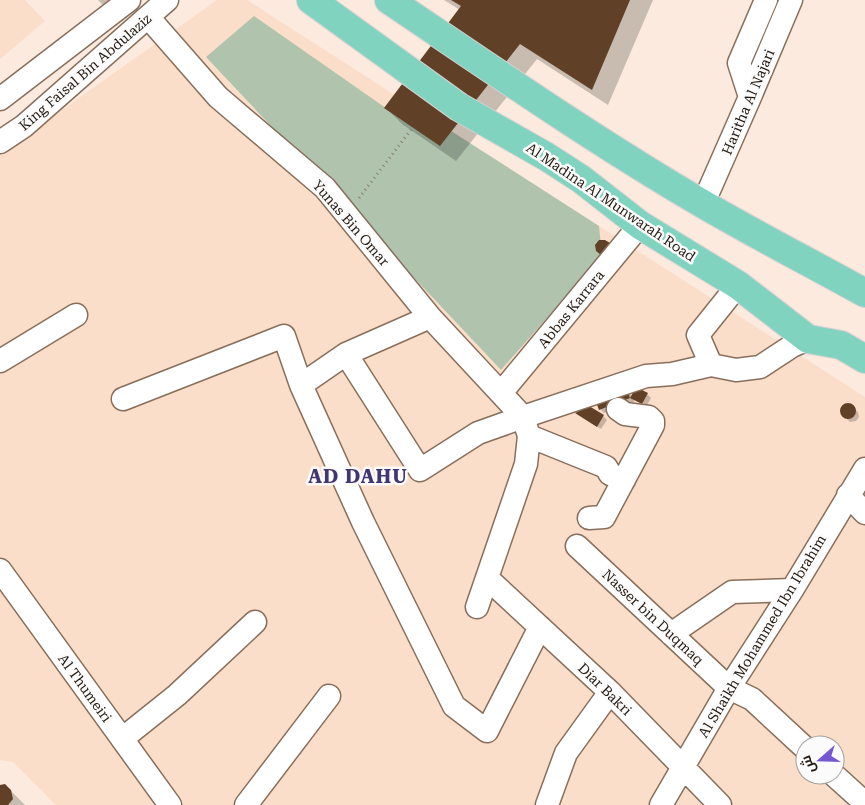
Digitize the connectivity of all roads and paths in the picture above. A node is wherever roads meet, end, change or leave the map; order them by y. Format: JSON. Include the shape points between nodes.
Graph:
{"nodes":[{"id":1,"x":129,"y":0,"type":"edge"},
{"id":2,"x":167,"y":0,"type":"edge"},
{"id":3,"x":311,"y":0,"type":"edge"},
{"id":4,"x":389,"y":0,"type":"edge"},
{"id":5,"x":766,"y":0,"type":"edge"},
{"id":6,"x":791,"y":0,"type":"edge"},
{"id":7,"x":148,"y":18,"type":"junction"},
{"id":8,"x":750,"y":97,"type":"junction"},
{"id":9,"x":0,"y":99,"type":"edge"},
{"id":10,"x":413,"y":127,"type":"dead end"},
{"id":11,"x":0,"y":142,"type":"edge"},
{"id":12,"x":703,"y":204,"type":"junction"},
{"id":13,"x":346,"y":215,"type":"junction"},
{"id":14,"x":640,"y":225,"type":"junction"},
{"id":15,"x":738,"y":285,"type":"junction"},
{"id":16,"x":865,"y":293,"type":"edge"},
{"id":17,"x":76,"y":315,"type":"dead end"},
{"id":18,"x":430,"y":317,"type":"junction"},
{"id":19,"x":808,"y":339,"type":"junction"},
{"id":20,"x":853,"y":346,"type":"edge"},
{"id":21,"x":346,"y":354,"type":"junction"},
{"id":22,"x":865,"y":359,"type":"edge"},
{"id":23,"x":0,"y":360,"type":"edge"},
{"id":24,"x":712,"y":365,"type":"junction"},
{"id":25,"x":300,"y":385,"type":"junction"},
{"id":26,"x":501,"y":393,"type":"junction"},
{"id":27,"x":123,"y":400,"type":"dead end"},
{"id":28,"x":618,"y":409,"type":"dead end"},
{"id":29,"x":526,"y":426,"type":"junction"},
{"id":30,"x":865,"y":469,"type":"edge"},
{"id":31,"x":624,"y":480,"type":"junction"},
{"id":32,"x":848,"y":495,"type":"junction"},
{"id":33,"x":865,"y":513,"type":"edge"},
{"id":34,"x":589,"y":518,"type":"dead end"},
{"id":35,"x":577,"y":546,"type":"dead end"},
{"id":36,"x":0,"y":570,"type":"edge"},
{"id":37,"x":487,"y":578,"type":"junction"},
{"id":38,"x":792,"y":590,"type":"junction"},
{"id":39,"x":477,"y":607,"type":"dead end"},
{"id":40,"x":255,"y":622,"type":"dead end"},
{"id":41,"x":540,"y":627,"type":"junction"},
{"id":42,"x":671,"y":634,"type":"junction"},
{"id":43,"x":729,"y":688,"type":"junction"},
{"id":44,"x":610,"y":692,"type":"junction"},
{"id":45,"x":328,"y":696,"type":"dead end"},
{"id":46,"x":795,"y":739,"type":"edge"},
{"id":47,"x":122,"y":740,"type":"junction"},
{"id":48,"x":683,"y":768,"type":"junction"},
{"id":49,"x":845,"y":785,"type":"edge"},
{"id":50,"x":865,"y":803,"type":"edge"},
{"id":51,"x":170,"y":805,"type":"edge"},
{"id":52,"x":246,"y":805,"type":"edge"},
{"id":53,"x":547,"y":805,"type":"edge"},
{"id":54,"x":661,"y":805,"type":"edge"},
{"id":55,"x":720,"y":805,"type":"edge"}],
"edges":[{"from":1,"to":9,"type":"street","name":"King Faisal Bin Abdulaziz"},
{"from":2,"to":7,"type":"street","name":"King Faisal Bin Abdulaziz"},
{"from":3,"to":14,"type":"main road","name":"Al Madina Al Munwarah Road","via":[[459,106],[581,179]]},
{"from":4,"to":12,"type":"main road","via":[[569,121]]},
{"from":5,"to":8,"type":"street","via":[[739,63]]},
{"from":6,"to":8,"type":"street","name":"Haritha Al Najari"},
{"from":7,"to":11,"type":"street","name":"King Faisal Bin Abdulaziz","via":[[24,126]]},
{"from":7,"to":13,"type":"street","name":"Yunas Bin Omar","via":[[218,97],[325,188]]},
{"from":8,"to":12,"type":"street","name":"Haritha Al Najari"},
{"from":10,"to":13,"type":"path"},
{"from":12,"to":16,"type":"main road"},
{"from":13,"to":18,"type":"street","name":"Yunas Bin Omar"},
{"from":14,"to":15,"type":"main road","name":"Al Madina Al Munwarah Road"},
{"from":14,"to":26,"type":"street","name":"Abbas Karrara"},
{"from":15,"to":19,"type":"main road","name":"Al Madina Al Munwarah Road"},
{"from":15,"to":24,"type":"street","via":[[698,335]]},
{"from":17,"to":23,"type":"street"},
{"from":18,"to":21,"type":"street"},
{"from":18,"to":26,"type":"street","name":"Yunas Bin Omar"},
{"from":19,"to":20,"type":"main road","name":"Al Madina Al Munwarah Road"},
{"from":19,"to":24,"type":"street","via":[[760,367],[736,370]]},
{"from":20,"to":22,"type":"main road","name":"Al Madina Al Munwarah Road"},
{"from":21,"to":25,"type":"street"},
{"from":21,"to":29,"type":"street","via":[[420,470],[478,433]]},
{"from":24,"to":29,"type":"street","via":[[646,376]]},
{"from":25,"to":27,"type":"street","via":[[284,336]]},
{"from":25,"to":41,"type":"street","via":[[454,706],[487,731]]},
{"from":26,"to":29,"type":"street","name":"Yunas Bin Omar"},
{"from":28,"to":31,"type":"street","via":[[653,421]]},
{"from":29,"to":31,"type":"street","via":[[606,467],[610,474]]},
{"from":29,"to":37,"type":"street","via":[[526,464]]},
{"from":30,"to":32,"type":"street","name":"Al Shaikh Mohammed Ibn Ibrahim"},
{"from":31,"to":34,"type":"street","via":[[604,517]]},
{"from":32,"to":33,"type":"street"},
{"from":32,"to":38,"type":"street","name":"Al Shaikh Mohammed Ibn Ibrahim"},
{"from":35,"to":42,"type":"street","name":"Nasser bin Duqmaq"},
{"from":36,"to":47,"type":"street","name":"Al Thumeiri"},
{"from":37,"to":39,"type":"street"},
{"from":37,"to":41,"type":"street","name":"Diar Bakri"},
{"from":38,"to":42,"type":"street","via":[[732,592]]},
{"from":38,"to":43,"type":"street","name":"Al Shaikh Mohammed Ibn Ibrahim"},
{"from":40,"to":47,"type":"street","via":[[177,695]]},
{"from":41,"to":44,"type":"street","name":"Diar Bakri"},
{"from":42,"to":43,"type":"street","name":"Nasser bin Duqmaq"},
{"from":43,"to":46,"type":"street","name":"Nasser bin Duqmaq","via":[[752,700]]},
{"from":43,"to":48,"type":"street","name":"Al Shaikh Mohammed Ibn Ibrahim"},
{"from":44,"to":48,"type":"street","name":"Diar Bakri"},
{"from":44,"to":53,"type":"street","via":[[566,753]]},
{"from":45,"to":52,"type":"street"},
{"from":47,"to":51,"type":"street","name":"Al Thumeiri"},
{"from":48,"to":54,"type":"street","name":"Al Shaikh Mohammed Ibn Ibrahim"},
{"from":48,"to":55,"type":"street","name":"Diar Bakri"},
{"from":49,"to":50,"type":"street"}]}
